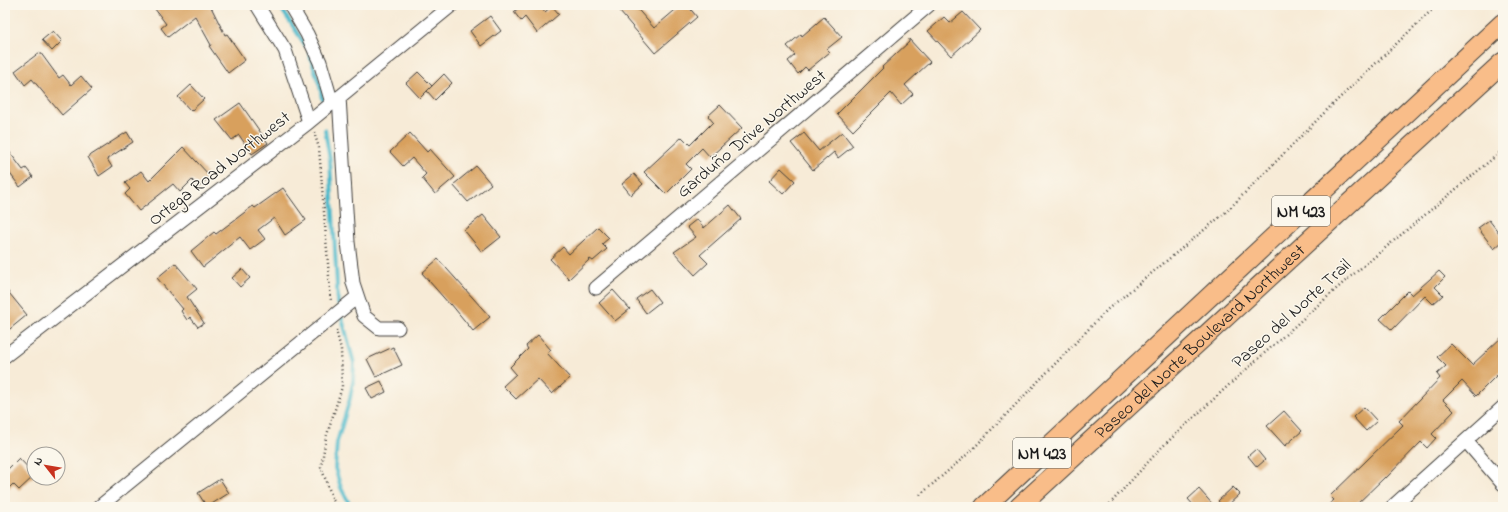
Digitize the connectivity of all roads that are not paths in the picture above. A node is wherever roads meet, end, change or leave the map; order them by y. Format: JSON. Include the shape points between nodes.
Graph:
{"nodes":[{"id":1,"x":257,"y":5,"type":"edge"},
{"id":2,"x":290,"y":5,"type":"edge"},
{"id":3,"x":452,"y":5,"type":"edge"},
{"id":4,"x":929,"y":5,"type":"edge"},
{"id":5,"x":1503,"y":23,"type":"edge"},
{"id":6,"x":1503,"y":62,"type":"edge"},
{"id":7,"x":336,"y":100,"type":"junction"},
{"id":8,"x":309,"y":122,"type":"junction"},
{"id":9,"x":596,"y":288,"type":"dead end"},
{"id":10,"x":358,"y":297,"type":"junction"},
{"id":11,"x":398,"y":328,"type":"dead end"},
{"id":12,"x":5,"y":356,"type":"edge"},
{"id":13,"x":1503,"y":407,"type":"edge"},
{"id":14,"x":1466,"y":441,"type":"junction"},
{"id":15,"x":1503,"y":484,"type":"edge"},
{"id":16,"x":99,"y":507,"type":"edge"},
{"id":17,"x":984,"y":507,"type":"edge"},
{"id":18,"x":1019,"y":507,"type":"edge"},
{"id":19,"x":1392,"y":507,"type":"edge"}],
"edges":[{"from":1,"to":8,"type":"street","via":[[284,50]]},
{"from":2,"to":7,"type":"street","via":[[308,34]]},
{"from":3,"to":7,"type":"street","name":"Ortega Road Northwest"},
{"from":4,"to":9,"type":"street","name":"Garduño Drive Northwest"},
{"from":5,"to":17,"type":"highway","name":"Paseo del Norte Boulevard Northwest","number":"NM 423"},
{"from":6,"to":18,"type":"highway","name":"Paseo del Norte Boulevard Northwest","number":"NM 423"},
{"from":7,"to":8,"type":"street","name":"Ortega Road Northwest"},
{"from":7,"to":10,"type":"street","via":[[348,242],[353,283]]},
{"from":8,"to":12,"type":"street","name":"Ortega Road Northwest"},
{"from":10,"to":11,"type":"street","via":[[364,316],[379,328]]},
{"from":10,"to":16,"type":"street"},
{"from":13,"to":14,"type":"street"},
{"from":14,"to":15,"type":"street"},
{"from":14,"to":19,"type":"street"}]}
